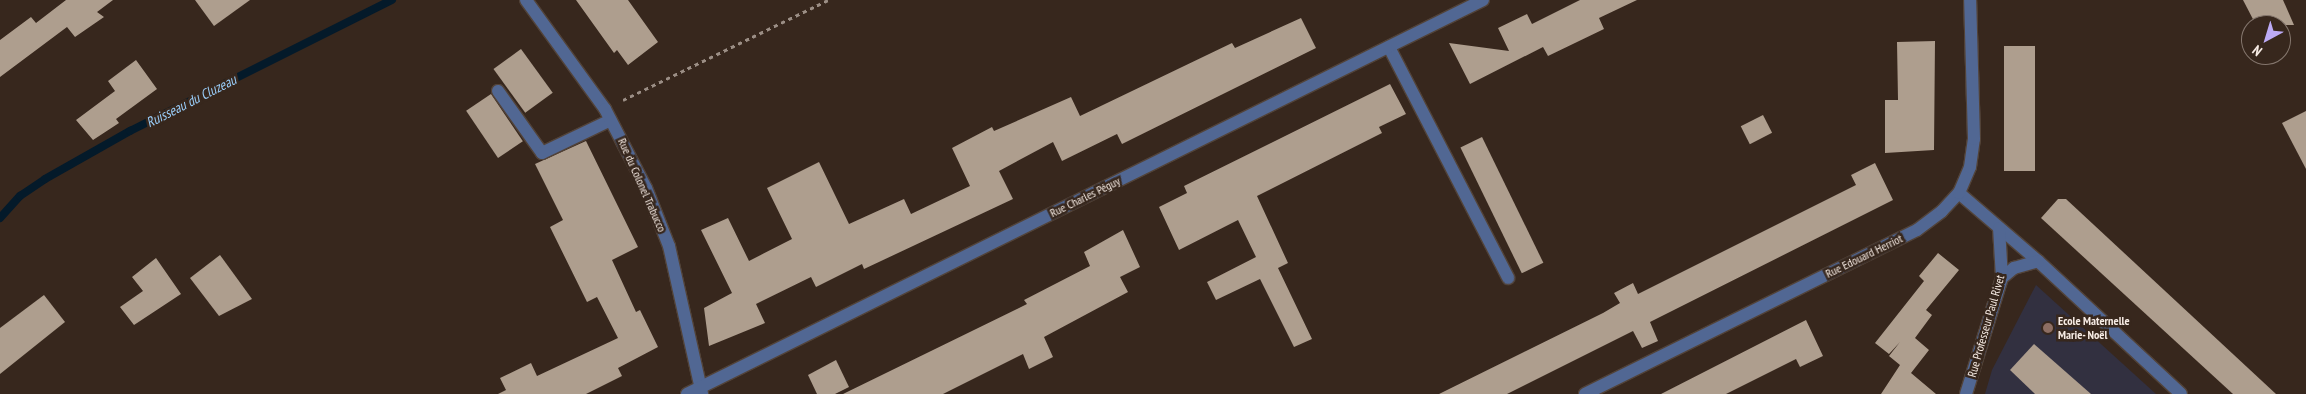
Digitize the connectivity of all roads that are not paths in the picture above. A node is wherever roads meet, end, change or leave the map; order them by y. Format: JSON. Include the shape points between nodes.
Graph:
{"nodes":[{"id":1,"x":526,"y":0,"type":"edge"},
{"id":2,"x":1483,"y":0,"type":"edge"},
{"id":3,"x":1970,"y":0,"type":"edge"},
{"id":4,"x":1389,"y":47,"type":"junction"},
{"id":5,"x":498,"y":91,"type":"dead end"},
{"id":6,"x":608,"y":115,"type":"junction"},
{"id":7,"x":1959,"y":193,"type":"junction"},
{"id":8,"x":1999,"y":228,"type":"junction"},
{"id":9,"x":2038,"y":261,"type":"junction"},
{"id":10,"x":1508,"y":278,"type":"dead end"},
{"id":11,"x":2002,"y":278,"type":"junction"},
{"id":12,"x":701,"y":391,"type":"edge"},
{"id":13,"x":687,"y":394,"type":"edge"},
{"id":14,"x":1585,"y":394,"type":"edge"},
{"id":15,"x":1966,"y":394,"type":"edge"},
{"id":16,"x":2181,"y":394,"type":"edge"}],
"edges":[{"from":1,"to":6,"type":"street","name":"Rue du Colonel Trabucco"},
{"from":2,"to":4,"type":"street","name":"Rue Charles Péguy"},
{"from":3,"to":7,"type":"street","name":"Rue Edouard Herriot","via":[[1974,139],[1970,167]]},
{"from":4,"to":10,"type":"street"},
{"from":4,"to":12,"type":"street","name":"Rue Charles Péguy"},
{"from":5,"to":6,"type":"street","via":[[542,152]]},
{"from":6,"to":12,"type":"street","name":"Rue du Colonel Trabucco","via":[[646,188],[669,246]]},
{"from":7,"to":8,"type":"street"},
{"from":7,"to":14,"type":"street","name":"Rue Edouard Herriot","via":[[1917,230]]},
{"from":8,"to":9,"type":"street"},
{"from":8,"to":11,"type":"street","name":"Rue Professeur Paul Rivet"},
{"from":9,"to":11,"type":"street","via":[[2014,268]]},
{"from":9,"to":16,"type":"street"},
{"from":11,"to":15,"type":"street","name":"Rue Professeur Paul Rivet"},
{"from":12,"to":13,"type":"street","name":"Rue Charles Péguy"}]}
